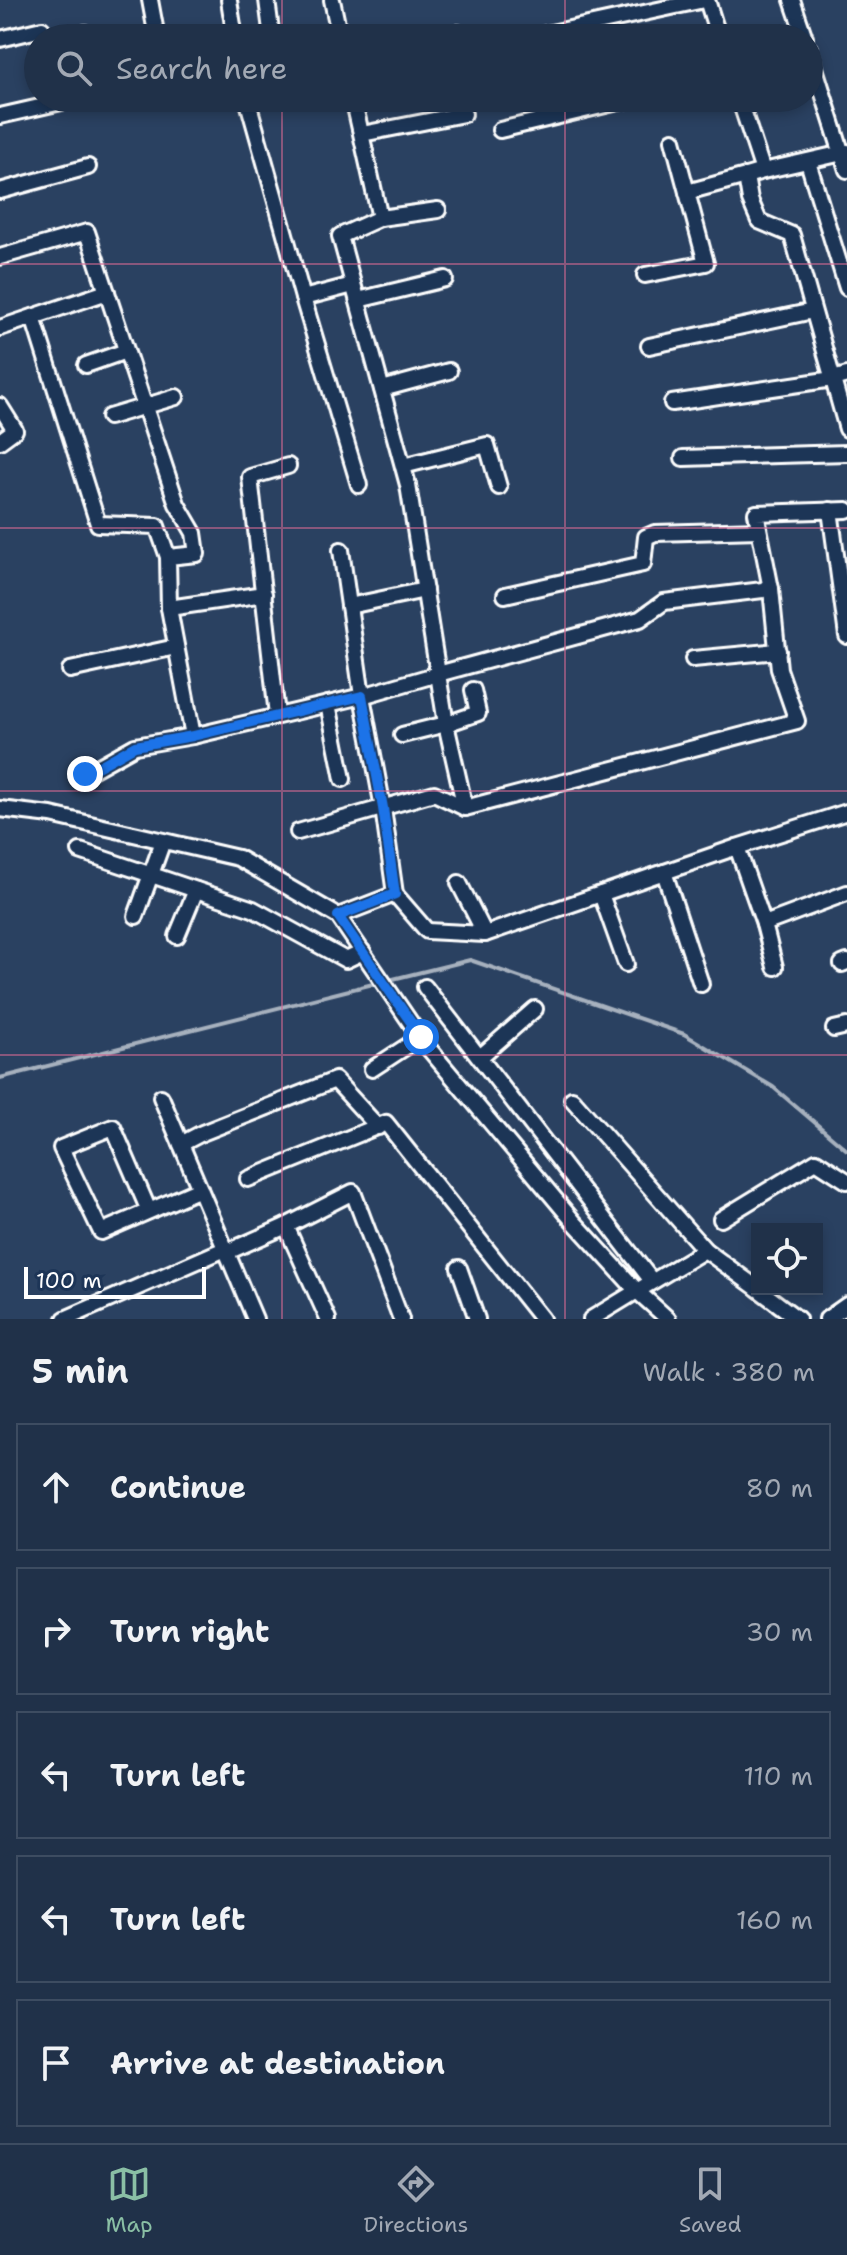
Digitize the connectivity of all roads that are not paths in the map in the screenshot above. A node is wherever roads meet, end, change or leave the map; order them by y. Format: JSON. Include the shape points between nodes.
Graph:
{"nodes":[{"id":1,"x":150,"y":0,"type":"edge"},
{"id":2,"x":229,"y":0,"type":"edge"},
{"id":3,"x":267,"y":0,"type":"edge"},
{"id":4,"x":332,"y":0,"type":"edge"},
{"id":5,"x":705,"y":0,"type":"edge"},
{"id":6,"x":792,"y":0,"type":"edge"},
{"id":7,"x":154,"y":24,"type":"edge"},
{"id":8,"x":233,"y":24,"type":"edge"},
{"id":9,"x":270,"y":24,"type":"edge"},
{"id":10,"x":337,"y":24,"type":"edge"},
{"id":11,"x":593,"y":24,"type":"edge"},
{"id":12,"x":714,"y":24,"type":"edge"},
{"id":13,"x":800,"y":24,"type":"edge"},
{"id":14,"x":24,"y":33,"type":"edge"},
{"id":15,"x":0,"y":39,"type":"edge"},
{"id":16,"x":823,"y":89,"type":"edge"},
{"id":17,"x":24,"y":111,"type":"edge"},
{"id":18,"x":251,"y":112,"type":"edge"},
{"id":19,"x":356,"y":112,"type":"edge"},
{"id":20,"x":576,"y":112,"type":"edge"},
{"id":21,"x":744,"y":112,"type":"edge"},
{"id":22,"x":464,"y":114,"type":"dead end"},
{"id":23,"x":0,"y":116,"type":"edge"},
{"id":24,"x":500,"y":130,"type":"dead end"},
{"id":25,"x":362,"y":134,"type":"junction"},
{"id":26,"x":673,"y":140,"type":"dead end"},
{"id":27,"x":845,"y":153,"type":"edge"},
{"id":28,"x":808,"y":162,"type":"junction"},
{"id":29,"x":88,"y":167,"type":"dead end"},
{"id":30,"x":847,"y":170,"type":"edge"},
{"id":31,"x":763,"y":171,"type":"junction"},
{"id":32,"x":746,"y":176,"type":"junction"},
{"id":33,"x":0,"y":191,"type":"edge"},
{"id":34,"x":687,"y":192,"type":"junction"},
{"id":35,"x":438,"y":210,"type":"dead end"},
{"id":36,"x":380,"y":218,"type":"junction"},
{"id":37,"x":0,"y":257,"type":"edge"},
{"id":38,"x":645,"y":275,"type":"dead end"},
{"id":39,"x":445,"y":279,"type":"dead end"},
{"id":40,"x":847,"y":288,"type":"edge"},
{"id":41,"x":107,"y":292,"type":"junction"},
{"id":42,"x":356,"y":292,"type":"junction"},
{"id":43,"x":303,"y":298,"type":"junction"},
{"id":44,"x":813,"y":311,"type":"junction"},
{"id":45,"x":33,"y":317,"type":"junction"},
{"id":46,"x":0,"y":328,"type":"edge"},
{"id":47,"x":649,"y":346,"type":"dead end"},
{"id":48,"x":126,"y":351,"type":"junction"},
{"id":49,"x":86,"y":365,"type":"dead end"},
{"id":50,"x":449,"y":371,"type":"dead end"},
{"id":51,"x":840,"y":377,"type":"edge"},
{"id":52,"x":382,"y":389,"type":"junction"},
{"id":53,"x":176,"y":397,"type":"dead end"},
{"id":54,"x":672,"y":403,"type":"dead end"},
{"id":55,"x":0,"y":406,"type":"edge"},
{"id":56,"x":145,"y":406,"type":"junction"},
{"id":57,"x":109,"y":417,"type":"dead end"},
{"id":58,"x":847,"y":429,"type":"edge"},
{"id":59,"x":0,"y":441,"type":"edge"},
{"id":60,"x":847,"y":453,"type":"edge"},
{"id":61,"x":683,"y":458,"type":"dead end"},
{"id":62,"x":288,"y":466,"type":"dead end"},
{"id":63,"x":403,"y":466,"type":"junction"},
{"id":64,"x":359,"y":485,"type":"dead end"},
{"id":65,"x":499,"y":487,"type":"dead end"},
{"id":66,"x":830,"y":510,"type":"junction"},
{"id":67,"x":847,"y":510,"type":"edge"},
{"id":68,"x":759,"y":530,"type":"junction"},
{"id":69,"x":341,"y":550,"type":"dead end"},
{"id":70,"x":168,"y":557,"type":"junction"},
{"id":71,"x":771,"y":589,"type":"junction"},
{"id":72,"x":425,"y":590,"type":"junction"},
{"id":73,"x":264,"y":594,"type":"junction"},
{"id":74,"x":505,"y":595,"type":"dead end"},
{"id":75,"x":349,"y":606,"type":"junction"},
{"id":76,"x":169,"y":608,"type":"junction"},
{"id":77,"x":847,"y":636,"type":"edge"},
{"id":78,"x":176,"y":647,"type":"junction"},
{"id":79,"x":778,"y":651,"type":"junction"},
{"id":80,"x":693,"y":659,"type":"dead end"},
{"id":81,"x":70,"y":670,"type":"dead end"},
{"id":82,"x":438,"y":674,"type":"junction"},
{"id":83,"x":473,"y":690,"type":"dead end"},
{"id":84,"x":362,"y":696,"type":"junction"},
{"id":85,"x":328,"y":704,"type":"junction"},
{"id":86,"x":277,"y":715,"type":"junction"},
{"id":87,"x":446,"y":724,"type":"junction"},
{"id":88,"x":402,"y":735,"type":"dead end"},
{"id":89,"x":193,"y":736,"type":"junction"},
{"id":90,"x":85,"y":774,"type":"dead end"},
{"id":91,"x":343,"y":779,"type":"dead end"},
{"id":92,"x":383,"y":808,"type":"junction"},
{"id":93,"x":465,"y":808,"type":"junction"},
{"id":94,"x":0,"y":809,"type":"edge"},
{"id":95,"x":847,"y":812,"type":"edge"},
{"id":96,"x":298,"y":832,"type":"dead end"},
{"id":97,"x":163,"y":841,"type":"junction"},
{"id":98,"x":737,"y":847,"type":"junction"},
{"id":99,"x":80,"y":851,"type":"dead end"},
{"id":100,"x":664,"y":872,"type":"junction"},
{"id":101,"x":151,"y":875,"type":"junction"},
{"id":102,"x":459,"y":883,"type":"dead end"},
{"id":103,"x":196,"y":890,"type":"junction"},
{"id":104,"x":847,"y":893,"type":"edge"},
{"id":105,"x":395,"y":894,"type":"junction"},
{"id":106,"x":601,"y":894,"type":"junction"},
{"id":107,"x":136,"y":916,"type":"dead end"},
{"id":108,"x":338,"y":916,"type":"junction"},
{"id":109,"x":764,"y":924,"type":"junction"},
{"id":110,"x":485,"y":934,"type":"junction"},
{"id":111,"x":177,"y":936,"type":"dead end"},
{"id":112,"x":363,"y":952,"type":"junction"},
{"id":113,"x":626,"y":964,"type":"dead end"},
{"id":114,"x":775,"y":967,"type":"dead end"},
{"id":115,"x":701,"y":984,"type":"dead end"},
{"id":116,"x":425,"y":987,"type":"dead end"},
{"id":117,"x":535,"y":1009,"type":"dead end"},
{"id":118,"x":421,"y":1037,"type":"junction"},
{"id":119,"x":480,"y":1057,"type":"junction"},
{"id":120,"x":372,"y":1069,"type":"dead end"},
{"id":121,"x":161,"y":1097,"type":"dead end"},
{"id":122,"x":572,"y":1099,"type":"dead end"},
{"id":123,"x":378,"y":1127,"type":"junction"},
{"id":124,"x":181,"y":1144,"type":"junction"},
{"id":125,"x":248,"y":1179,"type":"dead end"},
{"id":126,"x":847,"y":1181,"type":"edge"},
{"id":127,"x":200,"y":1189,"type":"junction"},
{"id":128,"x":149,"y":1211,"type":"junction"},
{"id":129,"x":721,"y":1219,"type":"dead end"},
{"id":130,"x":286,"y":1226,"type":"junction"},
{"id":131,"x":705,"y":1250,"type":"junction"},
{"id":132,"x":226,"y":1251,"type":"junction"},
{"id":133,"x":459,"y":1268,"type":"dead end"},
{"id":134,"x":652,"y":1281,"type":"junction"},
{"id":135,"x":751,"y":1284,"type":"edge"},
{"id":136,"x":637,"y":1291,"type":"junction"},
{"id":137,"x":765,"y":1295,"type":"edge"},
{"id":138,"x":847,"y":1305,"type":"edge"},
{"id":139,"x":65,"y":1319,"type":"edge"},
{"id":140,"x":255,"y":1319,"type":"edge"},
{"id":141,"x":328,"y":1319,"type":"edge"},
{"id":142,"x":401,"y":1319,"type":"edge"},
{"id":143,"x":477,"y":1319,"type":"edge"},
{"id":144,"x":542,"y":1319,"type":"edge"},
{"id":145,"x":591,"y":1319,"type":"edge"},
{"id":146,"x":668,"y":1319,"type":"edge"},
{"id":147,"x":798,"y":1319,"type":"edge"},
{"id":148,"x":827,"y":1319,"type":"edge"}],
"edges":[{"from":1,"to":7,"type":"street"},
{"from":2,"to":8,"type":"street"},
{"from":3,"to":9,"type":"street"},
{"from":4,"to":10,"type":"street"},
{"from":5,"to":11,"type":"street"},
{"from":5,"to":12,"type":"street"},
{"from":6,"to":13,"type":"street"},
{"from":14,"to":15,"type":"street"},
{"from":16,"to":27,"type":"street"},
{"from":17,"to":23,"type":"street"},
{"from":18,"to":43,"type":"street"},
{"from":19,"to":25,"type":"street"},
{"from":20,"to":24,"type":"street"},
{"from":21,"to":31,"type":"street"},
{"from":22,"to":25,"type":"street"},
{"from":25,"to":36,"type":"street"},
{"from":26,"to":34,"type":"street"},
{"from":27,"to":28,"type":"street"},
{"from":27,"to":30,"type":"street"},
{"from":28,"to":31,"type":"street"},
{"from":28,"to":40,"type":"street"},
{"from":29,"to":33,"type":"street"},
{"from":31,"to":32,"type":"street"},
{"from":32,"to":34,"type":"street"},
{"from":32,"to":44,"type":"street","via":[[759,221],[792,235]]},
{"from":34,"to":38,"type":"street","via":[[706,263]]},
{"from":35,"to":36,"type":"street"},
{"from":36,"to":42,"type":"street","via":[[340,236]]},
{"from":37,"to":41,"type":"street","via":[[87,232]]},
{"from":39,"to":42,"type":"street"},
{"from":41,"to":45,"type":"street"},
{"from":41,"to":48,"type":"street"},
{"from":42,"to":43,"type":"street"},
{"from":42,"to":52,"type":"street"},
{"from":43,"to":64,"type":"street"},
{"from":44,"to":47,"type":"street"},
{"from":44,"to":51,"type":"street"},
{"from":45,"to":46,"type":"street"},
{"from":45,"to":70,"type":"street","via":[[98,524],[157,526]]},
{"from":48,"to":49,"type":"street"},
{"from":48,"to":56,"type":"street"},
{"from":50,"to":52,"type":"street"},
{"from":51,"to":54,"type":"street"},
{"from":51,"to":58,"type":"street"},
{"from":52,"to":63,"type":"street"},
{"from":53,"to":56,"type":"street"},
{"from":55,"to":59,"type":"street","via":[[15,430]]},
{"from":56,"to":57,"type":"street"},
{"from":56,"to":70,"type":"street","via":[[177,504],[194,533],[197,554]]},
{"from":60,"to":61,"type":"street"},
{"from":62,"to":73,"type":"street","via":[[250,477]]},
{"from":63,"to":65,"type":"street","via":[[487,445]]},
{"from":63,"to":72,"type":"street"},
{"from":66,"to":67,"type":"street"},
{"from":66,"to":68,"type":"street","via":[[756,513]]},
{"from":66,"to":77,"type":"street"},
{"from":68,"to":71,"type":"street"},
{"from":68,"to":74,"type":"street","via":[[655,533],[646,537],[643,564]]},
{"from":69,"to":75,"type":"street"},
{"from":70,"to":76,"type":"street"},
{"from":71,"to":79,"type":"street"},
{"from":71,"to":82,"type":"street","via":[[664,602],[640,619]]},
{"from":72,"to":75,"type":"street"},
{"from":72,"to":82,"type":"street"},
{"from":73,"to":76,"type":"street"},
{"from":73,"to":86,"type":"street"},
{"from":75,"to":84,"type":"street"},
{"from":76,"to":78,"type":"street"},
{"from":78,"to":81,"type":"street"},
{"from":78,"to":89,"type":"street"},
{"from":79,"to":80,"type":"street"},
{"from":79,"to":93,"type":"street","via":[[797,721]]},
{"from":82,"to":84,"type":"street"},
{"from":82,"to":87,"type":"street"},
{"from":83,"to":87,"type":"street","via":[[478,713]]},
{"from":84,"to":85,"type":"street"},
{"from":84,"to":92,"type":"street"},
{"from":85,"to":86,"type":"street"},
{"from":85,"to":91,"type":"street"},
{"from":86,"to":89,"type":"street"},
{"from":87,"to":88,"type":"street"},
{"from":87,"to":93,"type":"street"},
{"from":89,"to":90,"type":"street","via":[[135,746]]},
{"from":92,"to":93,"type":"street","via":[[434,793]]},
{"from":92,"to":96,"type":"street"},
{"from":92,"to":105,"type":"street"},
{"from":94,"to":97,"type":"street"},
{"from":95,"to":98,"type":"street"},
{"from":97,"to":101,"type":"street"},
{"from":97,"to":108,"type":"street","via":[[238,858]]},
{"from":98,"to":100,"type":"street"},
{"from":98,"to":109,"type":"street"},
{"from":99,"to":101,"type":"street"},
{"from":100,"to":106,"type":"street"},
{"from":100,"to":115,"type":"street"},
{"from":101,"to":103,"type":"street"},
{"from":101,"to":107,"type":"street"},
{"from":102,"to":110,"type":"street"},
{"from":103,"to":111,"type":"street"},
{"from":103,"to":112,"type":"street","via":[[253,909],[346,960]]},
{"from":104,"to":109,"type":"street"},
{"from":105,"to":108,"type":"street"},
{"from":105,"to":110,"type":"street","via":[[427,931]]},
{"from":106,"to":110,"type":"street"},
{"from":106,"to":113,"type":"street"},
{"from":108,"to":112,"type":"street"},
{"from":109,"to":114,"type":"street"},
{"from":112,"to":118,"type":"street"},
{"from":116,"to":119,"type":"street"},
{"from":117,"to":119,"type":"street"},
{"from":118,"to":120,"type":"street"},
{"from":118,"to":136,"type":"street"},
{"from":119,"to":134,"type":"street"},
{"from":121,"to":124,"type":"street"},
{"from":122,"to":131,"type":"street"},
{"from":123,"to":124,"type":"street","via":[[335,1080]]},
{"from":123,"to":125,"type":"street"},
{"from":123,"to":144,"type":"street","via":[[386,1123]]},
{"from":124,"to":127,"type":"street"},
{"from":126,"to":129,"type":"street","via":[[816,1161]]},
{"from":127,"to":128,"type":"street"},
{"from":127,"to":132,"type":"street"},
{"from":128,"to":128,"type":"street","via":[[101,1232],[61,1148],[113,1127]]},
{"from":130,"to":132,"type":"street"},
{"from":130,"to":141,"type":"street"},
{"from":130,"to":142,"type":"street","via":[[353,1192]]},
{"from":131,"to":134,"type":"street"},
{"from":131,"to":135,"type":"street"},
{"from":132,"to":139,"type":"street"},
{"from":132,"to":140,"type":"street"},
{"from":133,"to":143,"type":"street"},
{"from":134,"to":136,"type":"street"},
{"from":136,"to":145,"type":"street"},
{"from":136,"to":146,"type":"street"},
{"from":137,"to":147,"type":"street"},
{"from":138,"to":148,"type":"street"}]}
